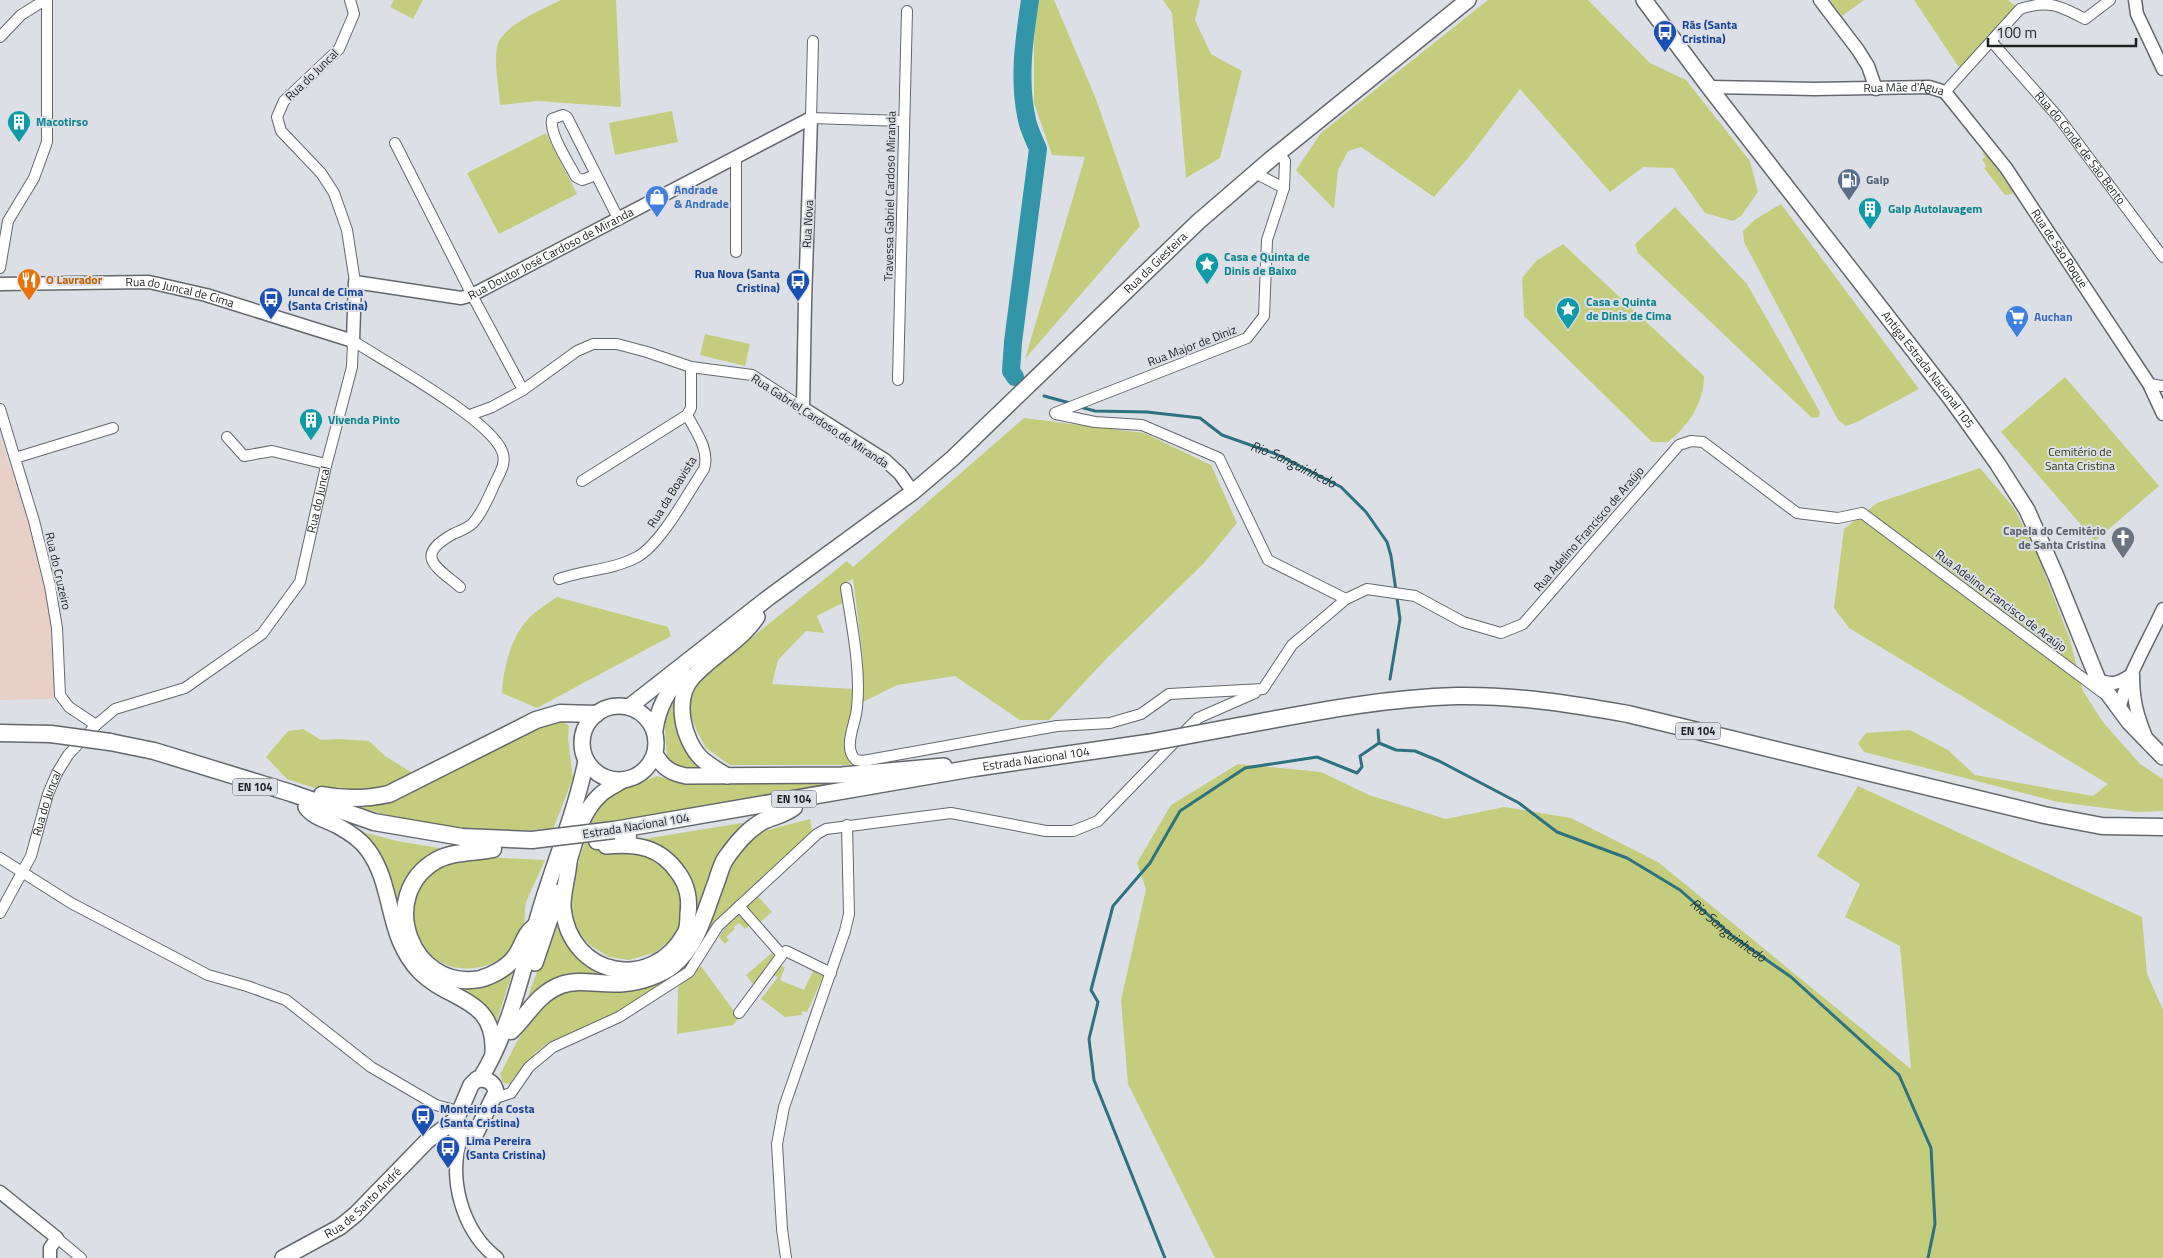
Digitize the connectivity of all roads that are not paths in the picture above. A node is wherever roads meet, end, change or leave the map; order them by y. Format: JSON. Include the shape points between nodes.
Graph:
{"nodes":[{"id":1,"x":46,"y":0,"type":"edge"},
{"id":2,"x":350,"y":0,"type":"edge"},
{"id":3,"x":1468,"y":0,"type":"edge"},
{"id":4,"x":1642,"y":0,"type":"edge"},
{"id":5,"x":1820,"y":0,"type":"edge"},
{"id":6,"x":2110,"y":0,"type":"edge"},
{"id":7,"x":2135,"y":0,"type":"edge"},
{"id":8,"x":907,"y":12,"type":"dead end"},
{"id":9,"x":0,"y":37,"type":"edge"},
{"id":10,"x":812,"y":40,"type":"dead end"},
{"id":11,"x":1992,"y":42,"type":"junction"},
{"id":12,"x":2163,"y":69,"type":"edge"},
{"id":13,"x":1709,"y":87,"type":"junction"},
{"id":14,"x":1876,"y":89,"type":"junction"},
{"id":15,"x":1945,"y":92,"type":"junction"},
{"id":16,"x":811,"y":118,"type":"junction"},
{"id":17,"x":904,"y":121,"type":"junction"},
{"id":18,"x":395,"y":144,"type":"dead end"},
{"id":19,"x":1278,"y":153,"type":"junction"},
{"id":20,"x":736,"y":159,"type":"junction"},
{"id":21,"x":1255,"y":173,"type":"junction"},
{"id":22,"x":596,"y":175,"type":"junction"},
{"id":23,"x":1284,"y":188,"type":"junction"},
{"id":24,"x":619,"y":220,"type":"junction"},
{"id":25,"x":736,"y":252,"type":"dead end"},
{"id":26,"x":2163,"y":257,"type":"edge"},
{"id":27,"x":0,"y":268,"type":"edge"},
{"id":28,"x":355,"y":282,"type":"junction"},
{"id":29,"x":0,"y":284,"type":"edge"},
{"id":30,"x":472,"y":295,"type":"junction"},
{"id":31,"x":354,"y":342,"type":"junction"},
{"id":32,"x":691,"y":366,"type":"junction"},
{"id":33,"x":898,"y":380,"type":"dead end"},
{"id":34,"x":2149,"y":384,"type":"junction"},
{"id":35,"x":2163,"y":386,"type":"edge"},
{"id":36,"x":523,"y":390,"type":"junction"},
{"id":37,"x":803,"y":408,"type":"junction"},
{"id":38,"x":0,"y":409,"type":"edge"},
{"id":39,"x":2163,"y":414,"type":"edge"},
{"id":40,"x":470,"y":415,"type":"junction"},
{"id":41,"x":687,"y":415,"type":"junction"},
{"id":42,"x":113,"y":428,"type":"dead end"},
{"id":43,"x":227,"y":437,"type":"dead end"},
{"id":44,"x":15,"y":458,"type":"junction"},
{"id":45,"x":326,"y":464,"type":"junction"},
{"id":46,"x":582,"y":481,"type":"dead end"},
{"id":47,"x":913,"y":492,"type":"junction"},
{"id":48,"x":853,"y":536,"type":"junction"},
{"id":49,"x":559,"y":579,"type":"dead end"},
{"id":50,"x":460,"y":587,"type":"dead end"},
{"id":51,"x":846,"y":588,"type":"dead end"},
{"id":52,"x":1346,"y":598,"type":"junction"},
{"id":53,"x":2163,"y":610,"type":"edge"},
{"id":54,"x":757,"y":617,"type":"junction"},
{"id":55,"x":2133,"y":674,"type":"junction"},
{"id":56,"x":2098,"y":680,"type":"junction"},
{"id":57,"x":1263,"y":689,"type":"junction"},
{"id":58,"x":2133,"y":695,"type":"junction"},
{"id":59,"x":2116,"y":705,"type":"junction"},
{"id":60,"x":629,"y":707,"type":"junction"},
{"id":61,"x":596,"y":714,"type":"junction"},
{"id":62,"x":96,"y":725,"type":"junction"},
{"id":63,"x":655,"y":730,"type":"junction"},
{"id":64,"x":0,"y":733,"type":"edge"},
{"id":65,"x":2158,"y":750,"type":"edge"},
{"id":66,"x":655,"y":754,"type":"junction"},
{"id":67,"x":1078,"y":754,"type":"junction"},
{"id":68,"x":586,"y":761,"type":"junction"},
{"id":69,"x":203,"y":766,"type":"junction"},
{"id":70,"x":974,"y":768,"type":"junction"},
{"id":71,"x":727,"y":776,"type":"junction"},
{"id":72,"x":623,"y":780,"type":"junction"},
{"id":73,"x":291,"y":792,"type":"junction"},
{"id":74,"x":306,"y":807,"type":"junction"},
{"id":75,"x":794,"y":807,"type":"junction"},
{"id":76,"x":848,"y":825,"type":"junction"},
{"id":77,"x":2163,"y":827,"type":"edge"},
{"id":78,"x":596,"y":842,"type":"junction"},
{"id":79,"x":532,"y":845,"type":"junction"},
{"id":80,"x":493,"y":849,"type":"junction"},
{"id":81,"x":0,"y":858,"type":"edge"},
{"id":82,"x":569,"y":862,"type":"junction"},
{"id":83,"x":22,"y":872,"type":"junction"},
{"id":84,"x":739,"y":906,"type":"junction"},
{"id":85,"x":0,"y":913,"type":"edge"},
{"id":86,"x":536,"y":926,"type":"junction"},
{"id":87,"x":787,"y":950,"type":"junction"},
{"id":88,"x":831,"y":973,"type":"junction"},
{"id":89,"x":739,"y":1013,"type":"dead end"},
{"id":90,"x":511,"y":1031,"type":"junction"},
{"id":91,"x":492,"y":1060,"type":"junction"},
{"id":92,"x":485,"y":1080,"type":"junction"},
{"id":93,"x":493,"y":1099,"type":"junction"},
{"id":94,"x":458,"y":1125,"type":"junction"},
{"id":95,"x":0,"y":1192,"type":"edge"},
{"id":96,"x":57,"y":1238,"type":"junction"},
{"id":97,"x":50,"y":1258,"type":"edge"},
{"id":98,"x":82,"y":1258,"type":"edge"},
{"id":99,"x":283,"y":1258,"type":"edge"},
{"id":100,"x":497,"y":1258,"type":"edge"},
{"id":101,"x":786,"y":1258,"type":"edge"}],
"edges":[{"from":1,"to":9,"type":"street","via":[[21,15]]},
{"from":1,"to":27,"type":"street","via":[[47,142],[34,178],[8,221]]},
{"from":2,"to":28,"type":"street","name":"Rua do Juncal","via":[[354,14],[339,49],[284,101],[277,117],[281,131],[322,173],[334,193],[348,230]]},
{"from":3,"to":19,"type":"main road","name":"Rua da Giesteira"},
{"from":4,"to":13,"type":"main road","name":"Antiga Estrada Nacional 105"},
{"from":5,"to":14,"type":"street","via":[[1858,50]]},
{"from":6,"to":11,"type":"street","name":"Rua Mãe d'Água","via":[[2085,19],[2045,0],[2034,2],[2020,10]]},
{"from":7,"to":12,"type":"street"},
{"from":8,"to":17,"type":"street","name":"Travessa Gabriel Cardoso Miranda"},
{"from":10,"to":16,"type":"street","name":"Rua Nova"},
{"from":11,"to":15,"type":"street","name":"Rua Mãe d'Água"},
{"from":11,"to":26,"type":"street","name":"Rua do Conde de São Bento","via":[[2059,118]]},
{"from":13,"to":14,"type":"street","name":"Rua Mãe d'Água"},
{"from":13,"to":56,"type":"main road","name":"Antiga Estrada Nacional 105","via":[[1997,462],[2027,510]]},
{"from":14,"to":15,"type":"street","name":"Rua Mãe d'Água","via":[[1929,87]]},
{"from":15,"to":34,"type":"street","name":"Rua de São Roque","via":[[2006,168]]},
{"from":16,"to":17,"type":"street"},
{"from":16,"to":20,"type":"street","name":"Rua Doutor José Cardoso de Miranda"},
{"from":16,"to":37,"type":"street","name":"Rua Nova"},
{"from":17,"to":33,"type":"street","name":"Travessa Gabriel Cardoso Miranda"},
{"from":18,"to":30,"type":"street"},
{"from":19,"to":21,"type":"main road","name":"Rua da Giesteira"},
{"from":19,"to":23,"type":"street","name":"Rua Major de Diniz","via":[[1285,161]]},
{"from":20,"to":24,"type":"street","name":"Rua Doutor José Cardoso de Miranda"},
{"from":20,"to":25,"type":"street"},
{"from":21,"to":23,"type":"street"},
{"from":21,"to":47,"type":"main road","name":"Rua da Giesteira","via":[[1198,222],[953,458]]},
{"from":22,"to":22,"type":"street","via":[[568,117],[563,115],[552,119],[554,134],[576,177],[582,180]]},
{"from":22,"to":24,"type":"street"},
{"from":23,"to":52,"type":"street","name":"Rua Major de Diniz","via":[[1267,240],[1264,316],[1247,338],[1055,413],[1095,422],[1142,425],[1219,458],[1268,560]]},
{"from":24,"to":30,"type":"street","name":"Rua Doutor José Cardoso de Miranda"},
{"from":28,"to":30,"type":"street","name":"Rua Doutor José Cardoso de Miranda","via":[[461,298]]},
{"from":28,"to":31,"type":"street","name":"Rua do Juncal"},
{"from":29,"to":31,"type":"street","name":"Rua do Juncal de Cima","via":[[149,282],[206,295]]},
{"from":30,"to":36,"type":"street"},
{"from":31,"to":40,"type":"street"},
{"from":31,"to":45,"type":"street","name":"Rua do Juncal","via":[[352,367]]},
{"from":32,"to":36,"type":"street","name":"Rua Gabriel Cardoso de Miranda","via":[[625,346],[593,344],[577,351]]},
{"from":32,"to":37,"type":"street","name":"Rua Gabriel Cardoso de Miranda","via":[[752,374]]},
{"from":32,"to":41,"type":"street","via":[[692,408]]},
{"from":34,"to":35,"type":"street"},
{"from":34,"to":39,"type":"street","name":"Rua de São Roque"},
{"from":36,"to":40,"type":"street","name":"Rua Gabriel Cardoso de Miranda"},
{"from":37,"to":47,"type":"street","name":"Rua Gabriel Cardoso de Miranda","via":[[885,460]]},
{"from":38,"to":44,"type":"street","name":"Rua do Cruzeiro"},
{"from":40,"to":50,"type":"street","via":[[502,451],[504,464],[472,524],[438,543],[433,551],[435,566]]},
{"from":41,"to":46,"type":"street"},
{"from":41,"to":49,"type":"street","name":"Rua da Boavista","via":[[707,460],[660,536],[638,556],[617,565]]},
{"from":42,"to":44,"type":"street"},
{"from":43,"to":45,"type":"street","via":[[244,456],[272,450]]},
{"from":44,"to":62,"type":"street","name":"Rua do Cruzeiro","via":[[50,586],[57,628],[60,695],[69,707]]},
{"from":45,"to":62,"type":"street","name":"Rua do Juncal","via":[[300,582],[262,634],[185,688],[115,710]]},
{"from":47,"to":48,"type":"main road","name":"Rua da Giesteira"},
{"from":48,"to":54,"type":"main road"},
{"from":48,"to":60,"type":"main road"},
{"from":51,"to":57,"type":"street","via":[[855,647],[857,708],[850,753],[856,760],[1057,726],[1110,723],[1141,714],[1169,694]]},
{"from":52,"to":57,"type":"street","name":"Rua Adelino Francisco de Araújo","via":[[1292,646]]},
{"from":52,"to":59,"type":"street","name":"Rua Adelino Francisco de Araújo","via":[[1367,589],[1397,593],[1415,596],[1463,622],[1501,633],[1523,624],[1680,445],[1691,441],[1703,442],[1797,513],[1838,518],[1862,513]]},
{"from":53,"to":55,"type":"street"},
{"from":54,"to":63,"type":"main road","via":[[670,689],[657,716]]},
{"from":54,"to":71,"type":"main road","via":[[747,631],[691,678],[683,696],[685,732],[701,758]]},
{"from":55,"to":56,"type":"street","via":[[2113,685]]},
{"from":55,"to":58,"type":"street"},
{"from":55,"to":59,"type":"street"},
{"from":56,"to":59,"type":"main road","name":"Antiga Estrada Nacional 105"},
{"from":57,"to":76,"type":"street","via":[[1198,718],[1098,821],[1073,830],[1046,831],[951,813]]},
{"from":58,"to":59,"type":"street"},
{"from":58,"to":65,"type":"street","via":[[2137,715]]},
{"from":59,"to":65,"type":"main road","name":"Antiga Estrada Nacional 105"},
{"from":60,"to":61,"type":"main road","via":[[618,705]]},
{"from":60,"to":63,"type":"main road","via":[[640,712]]},
{"from":61,"to":68,"type":"main road","via":[[584,730],[582,751]]},
{"from":61,"to":73,"type":"main road","via":[[560,713],[536,720],[389,794],[340,799],[300,790]]},
{"from":62,"to":83,"type":"street","name":"Rua do Juncal","via":[[68,755],[57,773],[31,856]]},
{"from":63,"to":66,"type":"main road"},
{"from":64,"to":69,"type":"main road","number":"EN 104","bridge":true,"via":[[50,734],[110,742]]},
{"from":66,"to":71,"type":"main road","via":[[672,773]]},
{"from":66,"to":72,"type":"main road","via":[[643,772]]},
{"from":67,"to":70,"type":"main road","name":"Estrada Nacional 104","number":"EN 104"},
{"from":67,"to":75,"type":"main road","name":"Estrada Nacional 104","number":"EN 104"},
{"from":67,"to":77,"type":"main road","number":"EN 104","bridge":true,"via":[[1340,708],[1413,699],[1505,697],[1628,714],[2044,815],[2102,826]]},
{"from":68,"to":72,"type":"main road","via":[[602,776]]},
{"from":68,"to":86,"type":"main road","via":[[583,780]]},
{"from":69,"to":73,"type":"main road","name":"Estrada Nacional 104","number":"EN 104"},
{"from":69,"to":74,"type":"main road","name":"Estrada Nacional 104","number":"EN 104"},
{"from":70,"to":71,"type":"main road","via":[[969,764],[842,775]]},
{"from":70,"to":79,"type":"main road","name":"Estrada Nacional 104","number":"EN 104","bridge":true},
{"from":72,"to":82,"type":"main road","via":[[599,796],[589,810],[580,826]]},
{"from":73,"to":79,"type":"main road","name":"Estrada Nacional 104","number":"EN 104","via":[[374,822]]},
{"from":74,"to":80,"type":"main road","name":"Estrada Nacional 104","number":"EN 104","via":[[374,829]]},
{"from":74,"to":91,"type":"main road","via":[[311,814],[354,836],[368,850],[382,879],[394,930],[405,953],[435,984],[484,1014],[491,1028]]},
{"from":75,"to":78,"type":"main road","name":"Estrada Nacional 104","number":"EN 104"},
{"from":75,"to":90,"type":"main road","via":[[746,833],[724,860],[696,937],[671,967],[656,975],[626,983],[561,985],[544,994]]},
{"from":76,"to":84,"type":"street","via":[[817,834]]},
{"from":76,"to":88,"type":"street","via":[[849,914]]},
{"from":78,"to":79,"type":"main road","name":"Estrada Nacional 104","number":"EN 104"},
{"from":78,"to":82,"type":"main road","via":[[601,846],[625,844],[648,848],[671,861],[685,882],[689,906],[686,932],[670,952],[650,965],[614,970],[599,965],[580,950],[570,936],[562,905]]},
{"from":79,"to":80,"type":"main road","name":"Estrada Nacional 104","number":"EN 104"},
{"from":80,"to":86,"type":"main road","via":[[456,854],[438,860],[422,871],[409,891],[405,908],[406,928],[413,948],[428,965],[441,973],[460,979],[481,978],[502,970],[515,958],[530,930]]},
{"from":81,"to":83,"type":"street"},
{"from":82,"to":90,"type":"main road"},
{"from":83,"to":85,"type":"street","name":"Rua do Juncal"},
{"from":83,"to":94,"type":"street","via":[[71,903],[208,975],[286,1000],[371,1067],[436,1105]]},
{"from":84,"to":87,"type":"street"},
{"from":84,"to":93,"type":"street","via":[[718,926],[689,972],[619,1017],[553,1047],[529,1067],[512,1093]]},
{"from":86,"to":91,"type":"main road"},
{"from":87,"to":88,"type":"street"},
{"from":87,"to":89,"type":"street"},
{"from":88,"to":101,"type":"street","via":[[784,1107],[777,1144]]},
{"from":90,"to":92,"type":"main road"},
{"from":91,"to":92,"type":"main road"},
{"from":92,"to":93,"type":"main road","via":[[495,1086]]},
{"from":92,"to":94,"type":"main road","via":[[471,1085]]},
{"from":93,"to":94,"type":"main road","via":[[475,1135],[469,1138]]},
{"from":94,"to":99,"type":"main road","name":"Rua de Santo André","via":[[432,1136],[340,1227]]},
{"from":94,"to":100,"type":"street","via":[[455,1161],[458,1189],[471,1226]]},
{"from":95,"to":96,"type":"street"},
{"from":96,"to":97,"type":"street","via":[[50,1248]]},
{"from":96,"to":98,"type":"street"}]}
